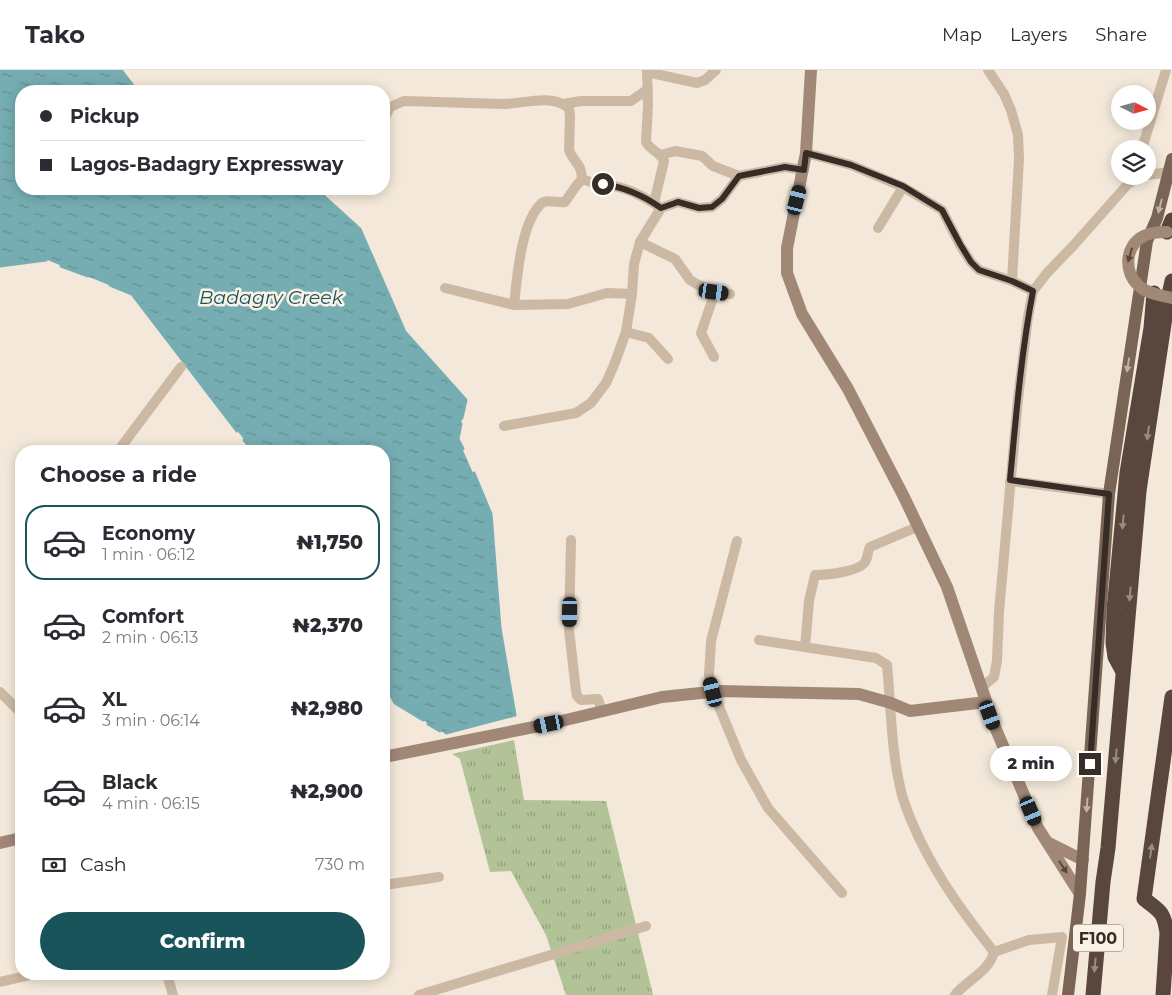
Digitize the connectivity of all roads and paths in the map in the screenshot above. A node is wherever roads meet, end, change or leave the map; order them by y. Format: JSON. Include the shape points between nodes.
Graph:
{"nodes":[{"id":1,"x":716,"y":70,"type":"edge"},
{"id":2,"x":811,"y":70,"type":"edge"},
{"id":3,"x":988,"y":70,"type":"edge"},
{"id":4,"x":1166,"y":70,"type":"edge"},
{"id":5,"x":647,"y":71,"type":"edge"},
{"id":6,"x":648,"y":89,"type":"junction"},
{"id":7,"x":563,"y":104,"type":"junction"},
{"id":8,"x":390,"y":107,"type":"edge"},
{"id":9,"x":1145,"y":140,"type":"edge"},
{"id":10,"x":806,"y":153,"type":"junction"},
{"id":11,"x":661,"y":156,"type":"junction"},
{"id":12,"x":1172,"y":159,"type":"edge"},
{"id":13,"x":804,"y":170,"type":"junction"},
{"id":14,"x":1169,"y":172,"type":"junction"},
{"id":15,"x":1156,"y":174,"type":"edge"},
{"id":16,"x":739,"y":176,"type":"junction"},
{"id":17,"x":582,"y":179,"type":"junction"},
{"id":18,"x":1127,"y":185,"type":"edge"},
{"id":19,"x":903,"y":186,"type":"junction"},
{"id":20,"x":658,"y":206,"type":"junction"},
{"id":21,"x":878,"y":228,"type":"dead end"},
{"id":22,"x":1170,"y":228,"type":"edge"},
{"id":23,"x":640,"y":242,"type":"junction"},
{"id":24,"x":1012,"y":281,"type":"junction"},
{"id":25,"x":1172,"y":281,"type":"edge"},
{"id":26,"x":445,"y":288,"type":"dead end"},
{"id":27,"x":1033,"y":291,"type":"junction"},
{"id":28,"x":714,"y":292,"type":"junction"},
{"id":29,"x":1154,"y":293,"type":"junction"},
{"id":30,"x":632,"y":294,"type":"junction"},
{"id":31,"x":730,"y":294,"type":"dead end"},
{"id":32,"x":1172,"y":298,"type":"edge"},
{"id":33,"x":514,"y":305,"type":"junction"},
{"id":34,"x":626,"y":332,"type":"junction"},
{"id":35,"x":714,"y":357,"type":"dead end"},
{"id":36,"x":668,"y":360,"type":"dead end"},
{"id":37,"x":181,"y":367,"type":"dead end"},
{"id":38,"x":504,"y":426,"type":"dead end"},
{"id":39,"x":122,"y":445,"type":"edge"},
{"id":40,"x":1010,"y":480,"type":"junction"},
{"id":41,"x":1109,"y":494,"type":"junction"},
{"id":42,"x":918,"y":528,"type":"junction"},
{"id":43,"x":571,"y":540,"type":"dead end"},
{"id":44,"x":737,"y":541,"type":"dead end"},
{"id":45,"x":759,"y":640,"type":"dead end"},
{"id":46,"x":805,"y":647,"type":"junction"},
{"id":47,"x":1123,"y":672,"type":"junction"},
{"id":48,"x":980,"y":688,"type":"junction"},
{"id":49,"x":0,"y":692,"type":"edge"},
{"id":50,"x":713,"y":692,"type":"junction"},
{"id":51,"x":1172,"y":697,"type":"edge"},
{"id":52,"x":986,"y":702,"type":"junction"},
{"id":53,"x":891,"y":703,"type":"junction"},
{"id":54,"x":15,"y":707,"type":"edge"},
{"id":55,"x":602,"y":712,"type":"junction"},
{"id":56,"x":390,"y":756,"type":"edge"},
{"id":57,"x":15,"y":839,"type":"edge"},
{"id":58,"x":1045,"y":840,"type":"junction"},
{"id":59,"x":0,"y":843,"type":"edge"},
{"id":60,"x":1083,"y":860,"type":"junction"},
{"id":61,"x":439,"y":877,"type":"dead end"},
{"id":62,"x":390,"y":884,"type":"edge"},
{"id":63,"x":842,"y":893,"type":"dead end"},
{"id":64,"x":1080,"y":894,"type":"junction"},
{"id":65,"x":646,"y":926,"type":"dead end"},
{"id":66,"x":994,"y":952,"type":"junction"},
{"id":67,"x":15,"y":979,"type":"edge"},
{"id":68,"x":169,"y":980,"type":"edge"},
{"id":69,"x":0,"y":982,"type":"edge"},
{"id":70,"x":172,"y":995,"type":"edge"},
{"id":71,"x":419,"y":995,"type":"edge"},
{"id":72,"x":955,"y":995,"type":"edge"},
{"id":73,"x":1052,"y":995,"type":"edge"},
{"id":74,"x":1068,"y":995,"type":"edge"},
{"id":75,"x":1093,"y":995,"type":"edge"},
{"id":76,"x":1163,"y":995,"type":"edge"}],
"edges":[{"from":1,"to":5,"type":"street","via":[[697,83]]},
{"from":2,"to":10,"type":"main road"},
{"from":3,"to":24,"type":"street","via":[[1004,94],[1018,135]]},
{"from":4,"to":9,"type":"street"},
{"from":5,"to":6,"type":"street"},
{"from":6,"to":7,"type":"street","via":[[631,101]]},
{"from":6,"to":11,"type":"street","via":[[646,142]]},
{"from":7,"to":8,"type":"street","via":[[548,100],[515,104],[404,101]]},
{"from":7,"to":17,"type":"street","via":[[569,108],[569,150],[580,165]]},
{"from":10,"to":13,"type":"main road"},
{"from":10,"to":19,"type":"street","via":[[851,165]]},
{"from":11,"to":16,"type":"street","via":[[675,152],[702,156],[713,166]]},
{"from":11,"to":20,"type":"street","via":[[664,161]]},
{"from":12,"to":14,"type":"main road"},
{"from":13,"to":16,"type":"street","via":[[785,167]]},
{"from":13,"to":42,"type":"main road","via":[[787,248],[787,273],[802,314],[848,389]]},
{"from":14,"to":15,"type":"street"},
{"from":14,"to":41,"type":"main road","one_way":true,"via":[[1157,218],[1147,241]]},
{"from":16,"to":20,"type":"street","via":[[712,207],[699,208],[678,202]]},
{"from":17,"to":20,"type":"street","via":[[589,183],[616,186]]},
{"from":17,"to":33,"type":"street","via":[[565,202],[542,202],[533,216],[522,245]]},
{"from":18,"to":27,"type":"street"},
{"from":19,"to":21,"type":"street"},
{"from":19,"to":24,"type":"street","via":[[942,210],[971,262],[979,270]]},
{"from":20,"to":23,"type":"street"},
{"from":22,"to":29,"type":"main road","one_way":true,"bridge":true,"via":[[1138,240],[1128,257],[1132,279],[1141,288]]},
{"from":23,"to":28,"type":"street","via":[[675,259],[690,280]]},
{"from":23,"to":30,"type":"street","via":[[634,264]]},
{"from":24,"to":27,"type":"street"},
{"from":25,"to":47,"type":"highway","number":"F100","one_way":true,"via":[[1139,491]]},
{"from":26,"to":33,"type":"street"},
{"from":27,"to":40,"type":"street"},
{"from":28,"to":31,"type":"street"},
{"from":28,"to":35,"type":"street","via":[[701,333]]},
{"from":29,"to":32,"type":"main road","bridge":true},
{"from":29,"to":47,"type":"highway","one_way":true,"via":[[1127,473],[1114,610],[1115,657]]},
{"from":30,"to":33,"type":"street","via":[[607,293],[568,304]]},
{"from":30,"to":34,"type":"street"},
{"from":34,"to":36,"type":"street","via":[[649,338]]},
{"from":34,"to":38,"type":"street","via":[[606,383],[591,403],[576,413]]},
{"from":37,"to":39,"type":"street"},
{"from":40,"to":41,"type":"street"},
{"from":40,"to":48,"type":"street","via":[[997,661],[994,677]]},
{"from":41,"to":60,"type":"main road","one_way":true},
{"from":42,"to":46,"type":"street","via":[[870,547],[865,562],[860,566],[815,576]]},
{"from":42,"to":48,"type":"main road","via":[[947,587]]},
{"from":43,"to":55,"type":"street","via":[[569,630],[576,691],[582,700],[598,699]]},
{"from":44,"to":50,"type":"street","via":[[711,641],[709,675]]},
{"from":45,"to":46,"type":"street"},
{"from":46,"to":53,"type":"street","via":[[883,661],[887,665]]},
{"from":47,"to":75,"type":"highway","number":"F100","one_way":true},
{"from":48,"to":52,"type":"main road"},
{"from":49,"to":54,"type":"street"},
{"from":50,"to":53,"type":"main road","via":[[859,694]]},
{"from":50,"to":55,"type":"main road","via":[[662,697]]},
{"from":50,"to":63,"type":"street","via":[[741,760],[768,808]]},
{"from":76,"to":51,"type":"highway","one_way":true,"via":[[1166,923],[1162,913],[1144,899]]},
{"from":52,"to":53,"type":"main road","via":[[910,711]]},
{"from":52,"to":58,"type":"main road"},
{"from":53,"to":66,"type":"street","via":[[894,752],[901,791],[912,824],[954,901]]},
{"from":55,"to":56,"type":"main road"},
{"from":57,"to":59,"type":"main road"},
{"from":58,"to":60,"type":"main road"},
{"from":58,"to":64,"type":"main road","one_way":true},
{"from":60,"to":64,"type":"main road"},
{"from":61,"to":62,"type":"street"},
{"from":64,"to":74,"type":"main road"},
{"from":65,"to":71,"type":"street"},
{"from":66,"to":72,"type":"street","via":[[992,961]]},
{"from":66,"to":73,"type":"street","via":[[1029,940],[1062,937]]},
{"from":67,"to":69,"type":"street"},
{"from":68,"to":70,"type":"street"}]}
